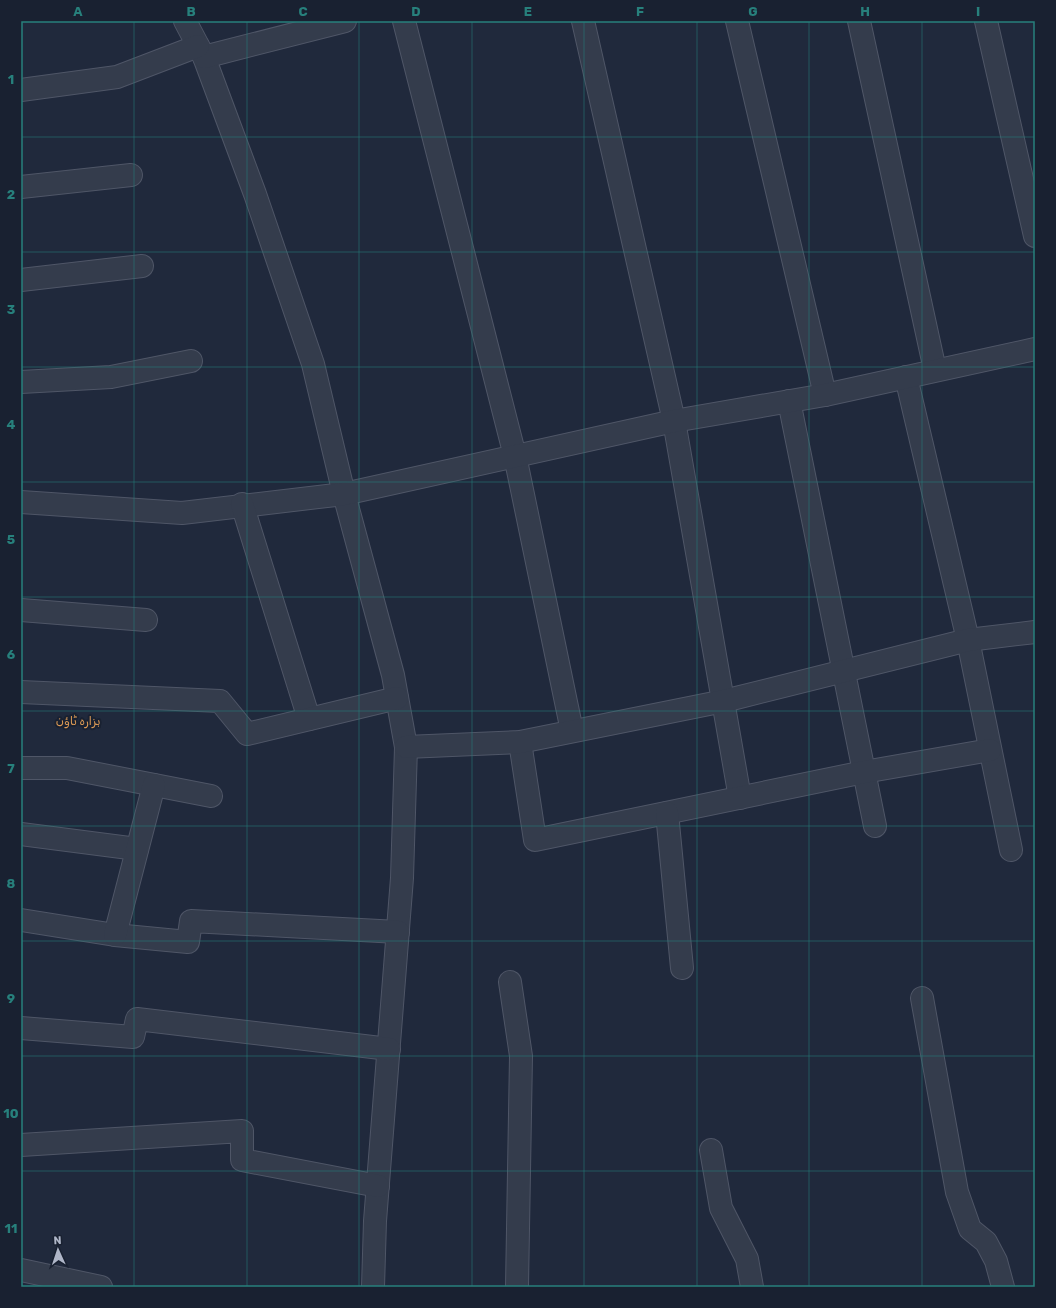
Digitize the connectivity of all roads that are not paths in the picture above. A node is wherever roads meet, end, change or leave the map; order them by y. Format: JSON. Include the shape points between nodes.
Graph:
{"nodes":[{"id":1,"x":185,"y":21,"type":"edge"},
{"id":2,"x":345,"y":21,"type":"edge"},
{"id":3,"x":404,"y":21,"type":"edge"},
{"id":4,"x":583,"y":21,"type":"edge"},
{"id":5,"x":737,"y":21,"type":"edge"},
{"id":6,"x":859,"y":21,"type":"edge"},
{"id":7,"x":986,"y":21,"type":"edge"},
{"id":8,"x":201,"y":52,"type":"junction"},
{"id":9,"x":21,"y":90,"type":"edge"},
{"id":10,"x":131,"y":175,"type":"dead end"},
{"id":11,"x":21,"y":188,"type":"edge"},
{"id":12,"x":1035,"y":236,"type":"edge"},
{"id":13,"x":142,"y":266,"type":"dead end"},
{"id":14,"x":21,"y":280,"type":"edge"},
{"id":15,"x":1035,"y":349,"type":"edge"},
{"id":16,"x":191,"y":361,"type":"dead end"},
{"id":17,"x":935,"y":370,"type":"junction"},
{"id":18,"x":906,"y":377,"type":"junction"},
{"id":19,"x":21,"y":382,"type":"edge"},
{"id":20,"x":825,"y":395,"type":"junction"},
{"id":21,"x":789,"y":401,"type":"junction"},
{"id":22,"x":674,"y":421,"type":"junction"},
{"id":23,"x":515,"y":456,"type":"junction"},
{"id":24,"x":344,"y":494,"type":"junction"},
{"id":25,"x":21,"y":502,"type":"edge"},
{"id":26,"x":242,"y":504,"type":"junction"},
{"id":27,"x":21,"y":610,"type":"edge"},
{"id":28,"x":146,"y":620,"type":"dead end"},
{"id":29,"x":1035,"y":632,"type":"edge"},
{"id":30,"x":968,"y":640,"type":"junction"},
{"id":31,"x":844,"y":671,"type":"junction"},
{"id":32,"x":21,"y":692,"type":"edge"},
{"id":33,"x":398,"y":698,"type":"junction"},
{"id":34,"x":724,"y":701,"type":"junction"},
{"id":35,"x":309,"y":719,"type":"junction"},
{"id":36,"x":572,"y":732,"type":"junction"},
{"id":37,"x":520,"y":742,"type":"junction"},
{"id":38,"x":406,"y":746,"type":"junction"},
{"id":39,"x":990,"y":750,"type":"junction"},
{"id":40,"x":21,"y":768,"type":"edge"},
{"id":41,"x":864,"y":772,"type":"junction"},
{"id":42,"x":154,"y":785,"type":"junction"},
{"id":43,"x":211,"y":796,"type":"dead end"},
{"id":44,"x":740,"y":798,"type":"junction"},
{"id":45,"x":667,"y":813,"type":"junction"},
{"id":46,"x":875,"y":826,"type":"dead end"},
{"id":47,"x":21,"y":834,"type":"edge"},
{"id":48,"x":137,"y":849,"type":"junction"},
{"id":49,"x":1011,"y":850,"type":"dead end"},
{"id":50,"x":21,"y":920,"type":"edge"},
{"id":51,"x":398,"y":932,"type":"junction"},
{"id":52,"x":115,"y":935,"type":"junction"},
{"id":53,"x":682,"y":968,"type":"dead end"},
{"id":54,"x":510,"y":982,"type":"dead end"},
{"id":55,"x":922,"y":998,"type":"dead end"},
{"id":56,"x":21,"y":1028,"type":"edge"},
{"id":57,"x":389,"y":1049,"type":"junction"},
{"id":58,"x":21,"y":1144,"type":"edge"},
{"id":59,"x":711,"y":1150,"type":"dead end"},
{"id":60,"x":378,"y":1186,"type":"junction"},
{"id":61,"x":21,"y":1270,"type":"edge"},
{"id":62,"x":101,"y":1287,"type":"edge"},
{"id":63,"x":373,"y":1287,"type":"edge"},
{"id":64,"x":517,"y":1287,"type":"edge"},
{"id":65,"x":752,"y":1287,"type":"edge"},
{"id":66,"x":1003,"y":1287,"type":"edge"}],
"edges":[{"from":1,"to":8,"type":"street"},
{"from":2,"to":8,"type":"street"},
{"from":3,"to":23,"type":"street"},
{"from":4,"to":22,"type":"street"},
{"from":5,"to":20,"type":"street"},
{"from":6,"to":17,"type":"street"},
{"from":7,"to":12,"type":"street"},
{"from":8,"to":9,"type":"street","via":[[117,77]]},
{"from":8,"to":24,"type":"street","via":[[255,194],[312,364]]},
{"from":10,"to":11,"type":"street"},
{"from":13,"to":14,"type":"street"},
{"from":15,"to":17,"type":"street"},
{"from":16,"to":19,"type":"street","via":[[111,377]]},
{"from":17,"to":18,"type":"street"},
{"from":18,"to":20,"type":"street"},
{"from":18,"to":30,"type":"street"},
{"from":20,"to":21,"type":"street"},
{"from":21,"to":22,"type":"street"},
{"from":21,"to":31,"type":"street"},
{"from":22,"to":23,"type":"street"},
{"from":22,"to":34,"type":"street"},
{"from":23,"to":24,"type":"street"},
{"from":23,"to":36,"type":"street"},
{"from":24,"to":26,"type":"street"},
{"from":24,"to":33,"type":"street"},
{"from":25,"to":26,"type":"street","via":[[182,512]]},
{"from":26,"to":35,"type":"street"},
{"from":27,"to":28,"type":"street"},
{"from":29,"to":30,"type":"street"},
{"from":30,"to":31,"type":"street"},
{"from":30,"to":39,"type":"street"},
{"from":31,"to":34,"type":"street"},
{"from":31,"to":41,"type":"street"},
{"from":32,"to":35,"type":"street","via":[[220,701],[247,734]]},
{"from":33,"to":35,"type":"street"},
{"from":33,"to":38,"type":"street"},
{"from":34,"to":36,"type":"street"},
{"from":34,"to":44,"type":"street"},
{"from":36,"to":37,"type":"street"},
{"from":37,"to":38,"type":"street"},
{"from":37,"to":45,"type":"street","via":[[535,840]]},
{"from":38,"to":51,"type":"street"},
{"from":39,"to":41,"type":"street"},
{"from":39,"to":49,"type":"street"},
{"from":40,"to":42,"type":"street","via":[[67,768]]},
{"from":41,"to":44,"type":"street"},
{"from":41,"to":46,"type":"street"},
{"from":42,"to":43,"type":"street"},
{"from":42,"to":48,"type":"street"},
{"from":44,"to":45,"type":"street"},
{"from":45,"to":53,"type":"street"},
{"from":47,"to":48,"type":"street"},
{"from":48,"to":52,"type":"street"},
{"from":50,"to":52,"type":"street"},
{"from":51,"to":52,"type":"street","via":[[191,921],[188,942]]},
{"from":51,"to":57,"type":"street"},
{"from":54,"to":64,"type":"street","via":[[521,1056]]},
{"from":55,"to":66,"type":"street","via":[[957,1192],[970,1229],[986,1242],[996,1261]]},
{"from":56,"to":57,"type":"street","via":[[134,1036],[137,1019]]},
{"from":57,"to":60,"type":"street"},
{"from":58,"to":60,"type":"street","via":[[242,1131],[242,1160]]},
{"from":59,"to":65,"type":"street","via":[[721,1208],[747,1259]]},
{"from":60,"to":63,"type":"street"},
{"from":61,"to":62,"type":"street"}]}
